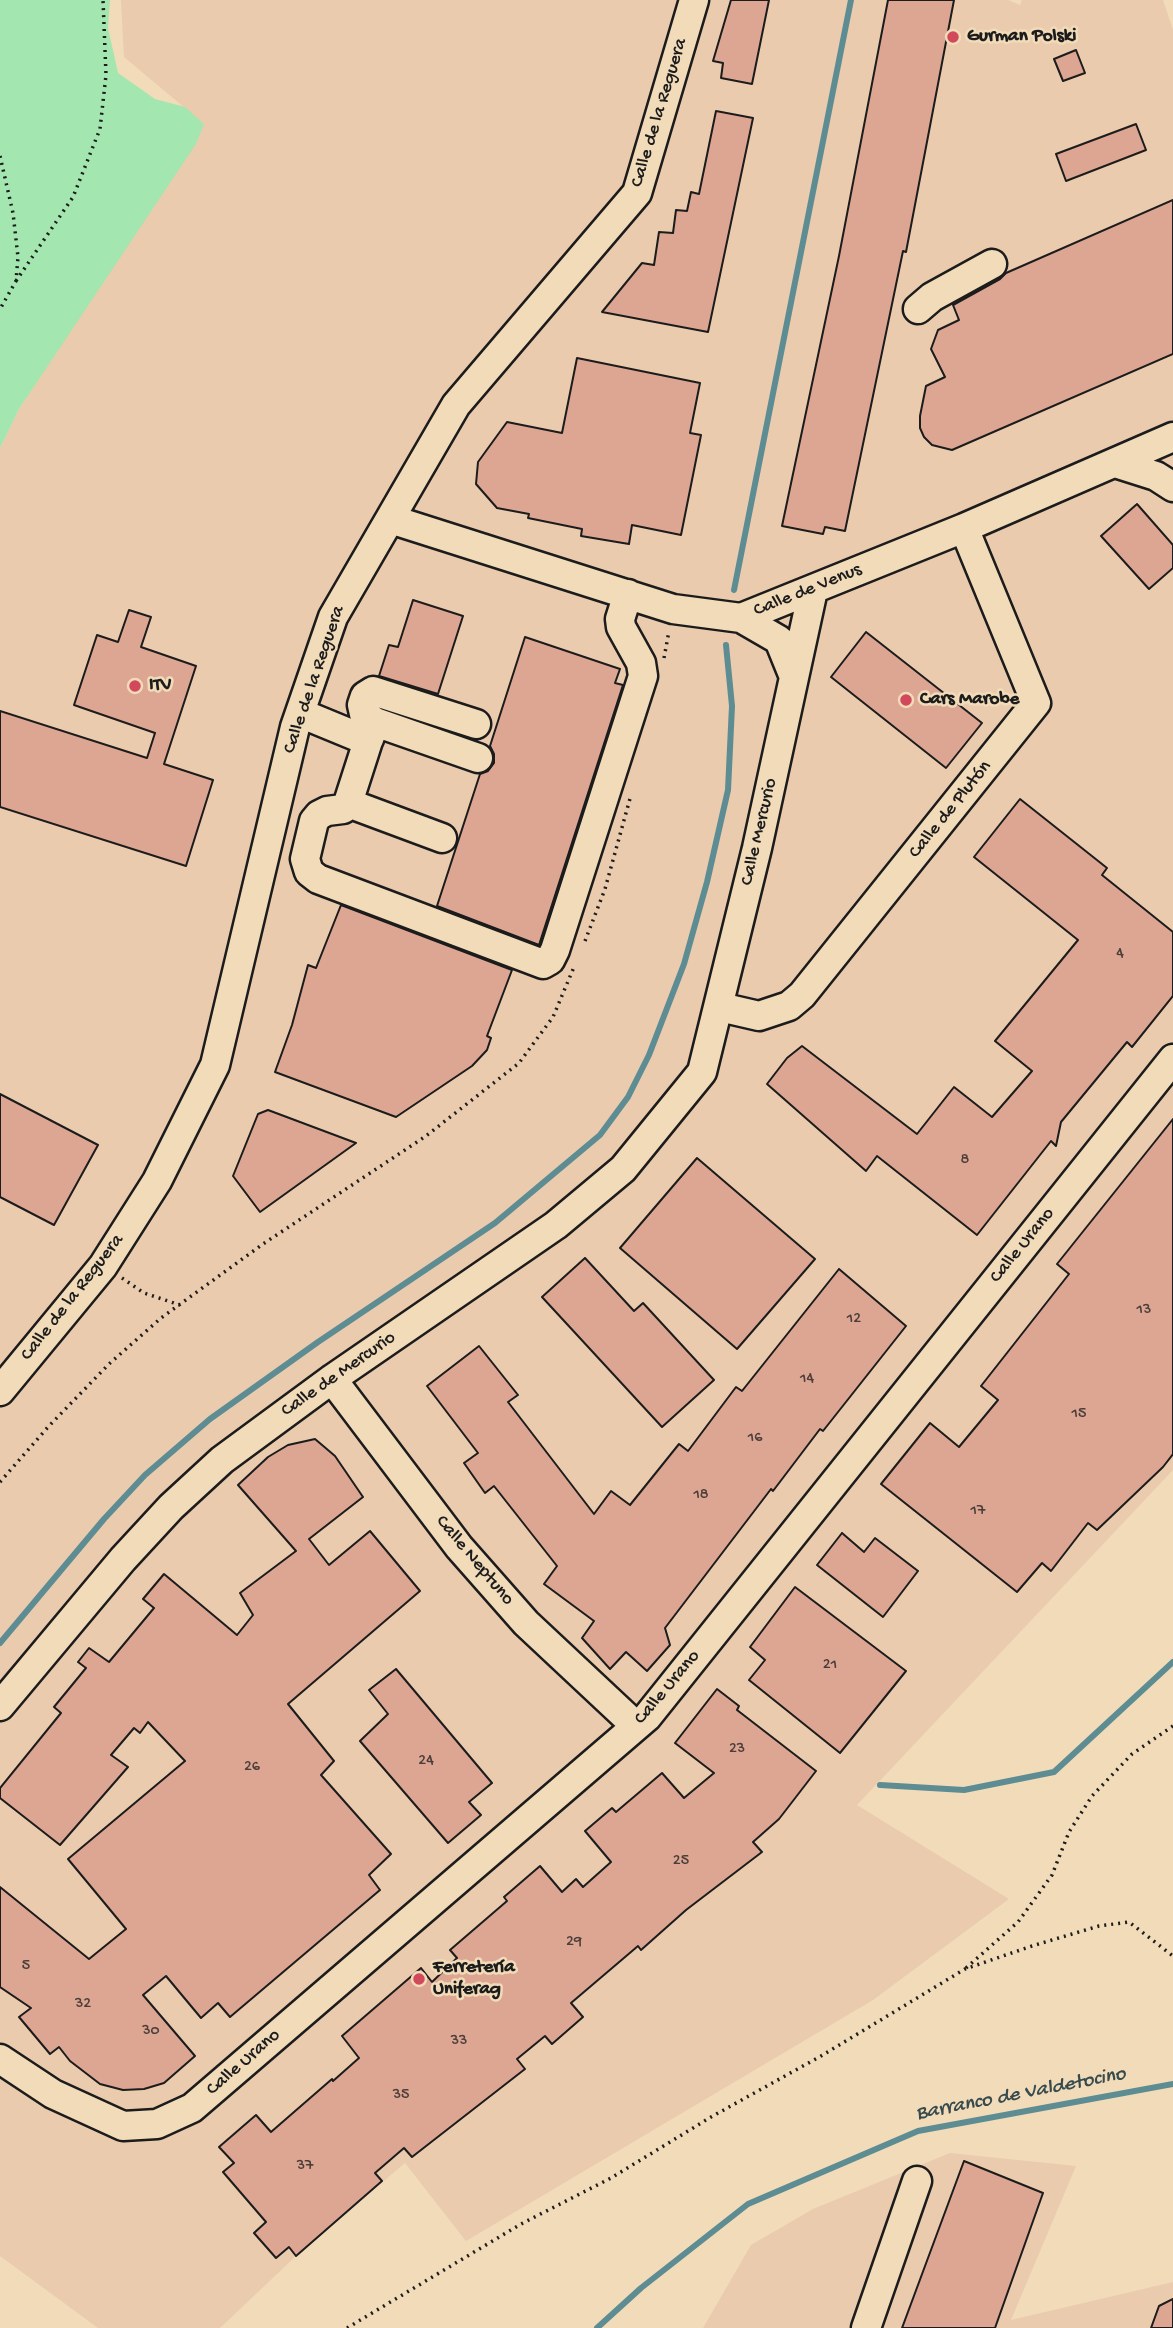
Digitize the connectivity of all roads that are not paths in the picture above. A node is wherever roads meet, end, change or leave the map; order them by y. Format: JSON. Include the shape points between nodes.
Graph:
{"nodes":[{"id":1,"x":694,"y":0,"type":"edge"},
{"id":2,"x":992,"y":264,"type":"dead end"},
{"id":3,"x":918,"y":309,"type":"dead end"},
{"id":4,"x":1173,"y":437,"type":"edge"},
{"id":5,"x":1115,"y":463,"type":"junction"},
{"id":6,"x":1173,"y":487,"type":"edge"},
{"id":7,"x":390,"y":519,"type":"junction"},
{"id":8,"x":964,"y":528,"type":"junction"},
{"id":9,"x":813,"y":590,"type":"junction"},
{"id":10,"x":628,"y":594,"type":"junction"},
{"id":11,"x":741,"y":618,"type":"junction"},
{"id":12,"x":794,"y":677,"type":"junction"},
{"id":13,"x":300,"y":713,"type":"junction"},
{"id":14,"x":476,"y":724,"type":"dead end"},
{"id":15,"x":371,"y":732,"type":"junction"},
{"id":16,"x":478,"y":758,"type":"dead end"},
{"id":17,"x":348,"y":803,"type":"junction"},
{"id":18,"x":442,"y":838,"type":"dead end"},
{"id":19,"x":720,"y":1007,"type":"junction"},
{"id":20,"x":1173,"y":1059,"type":"edge"},
{"id":21,"x":702,"y":1072,"type":"joint"},
{"id":22,"x":332,"y":1379,"type":"junction"},
{"id":23,"x":0,"y":1391,"type":"edge"},
{"id":24,"x":0,"y":1706,"type":"edge"},
{"id":25,"x":636,"y":1726,"type":"junction"},
{"id":26,"x":0,"y":2059,"type":"edge"},
{"id":27,"x":917,"y":2181,"type":"dead end"},
{"id":28,"x":866,"y":2328,"type":"edge"}],
"edges":[{"from":1,"to":7,"type":"street","name":"Calle de la Reguera","via":[[637,193],[456,405]]},
{"from":2,"to":3,"type":"street"},
{"from":4,"to":5,"type":"street","name":"Calle de Venus"},
{"from":5,"to":6,"type":"street","via":[[1156,476]]},
{"from":5,"to":8,"type":"street","name":"Calle de Venus"},
{"from":7,"to":10,"type":"street","name":"Calle de Venus"},
{"from":7,"to":13,"type":"street","name":"Calle de la Reguera","via":[[334,617]]},
{"from":8,"to":9,"type":"street","name":"Calle de Venus"},
{"from":8,"to":19,"type":"street","name":"Calle de Plutón","via":[[1036,703],[802,995],[789,1006],[759,1016]]},
{"from":9,"to":11,"type":"street","name":"Calle de Venus"},
{"from":9,"to":12,"type":"street","name":"Calle Mercurio"},
{"from":10,"to":11,"type":"street","name":"Calle de Venus","via":[[673,608]]},
{"from":10,"to":17,"type":"street","via":[[621,627],[641,663],[643,676],[550,960],[533,962],[318,880],[305,859],[313,821]]},
{"from":11,"to":12,"type":"street","via":[[779,640]]},
{"from":12,"to":19,"type":"street","name":"Calle Mercurio"},
{"from":13,"to":15,"type":"street"},
{"from":13,"to":23,"type":"street","name":"Calle de la Reguera","via":[[215,1065],[157,1181],[103,1266]]},
{"from":14,"to":15,"type":"street","via":[[373,691],[362,705]]},
{"from":15,"to":16,"type":"street"},
{"from":15,"to":17,"type":"street"},
{"from":17,"to":18,"type":"street"},
{"from":19,"to":21,"type":"street","name":"Calle Mercurio"},
{"from":20,"to":25,"type":"street","name":"Calle Urano"},
{"from":21,"to":22,"type":"street","name":"Calle de Mercurio","via":[[623,1169],[566,1217]]},
{"from":22,"to":24,"type":"street","name":"Calle de Mercurio","via":[[222,1460],[171,1507]]},
{"from":22,"to":25,"type":"street","name":"Calle Neptuno","via":[[459,1547],[526,1623]]},
{"from":25,"to":26,"type":"street","name":"Calle Urano","via":[[192,2108],[157,2124],[123,2126],[53,2094]]},
{"from":27,"to":28,"type":"street"}]}
